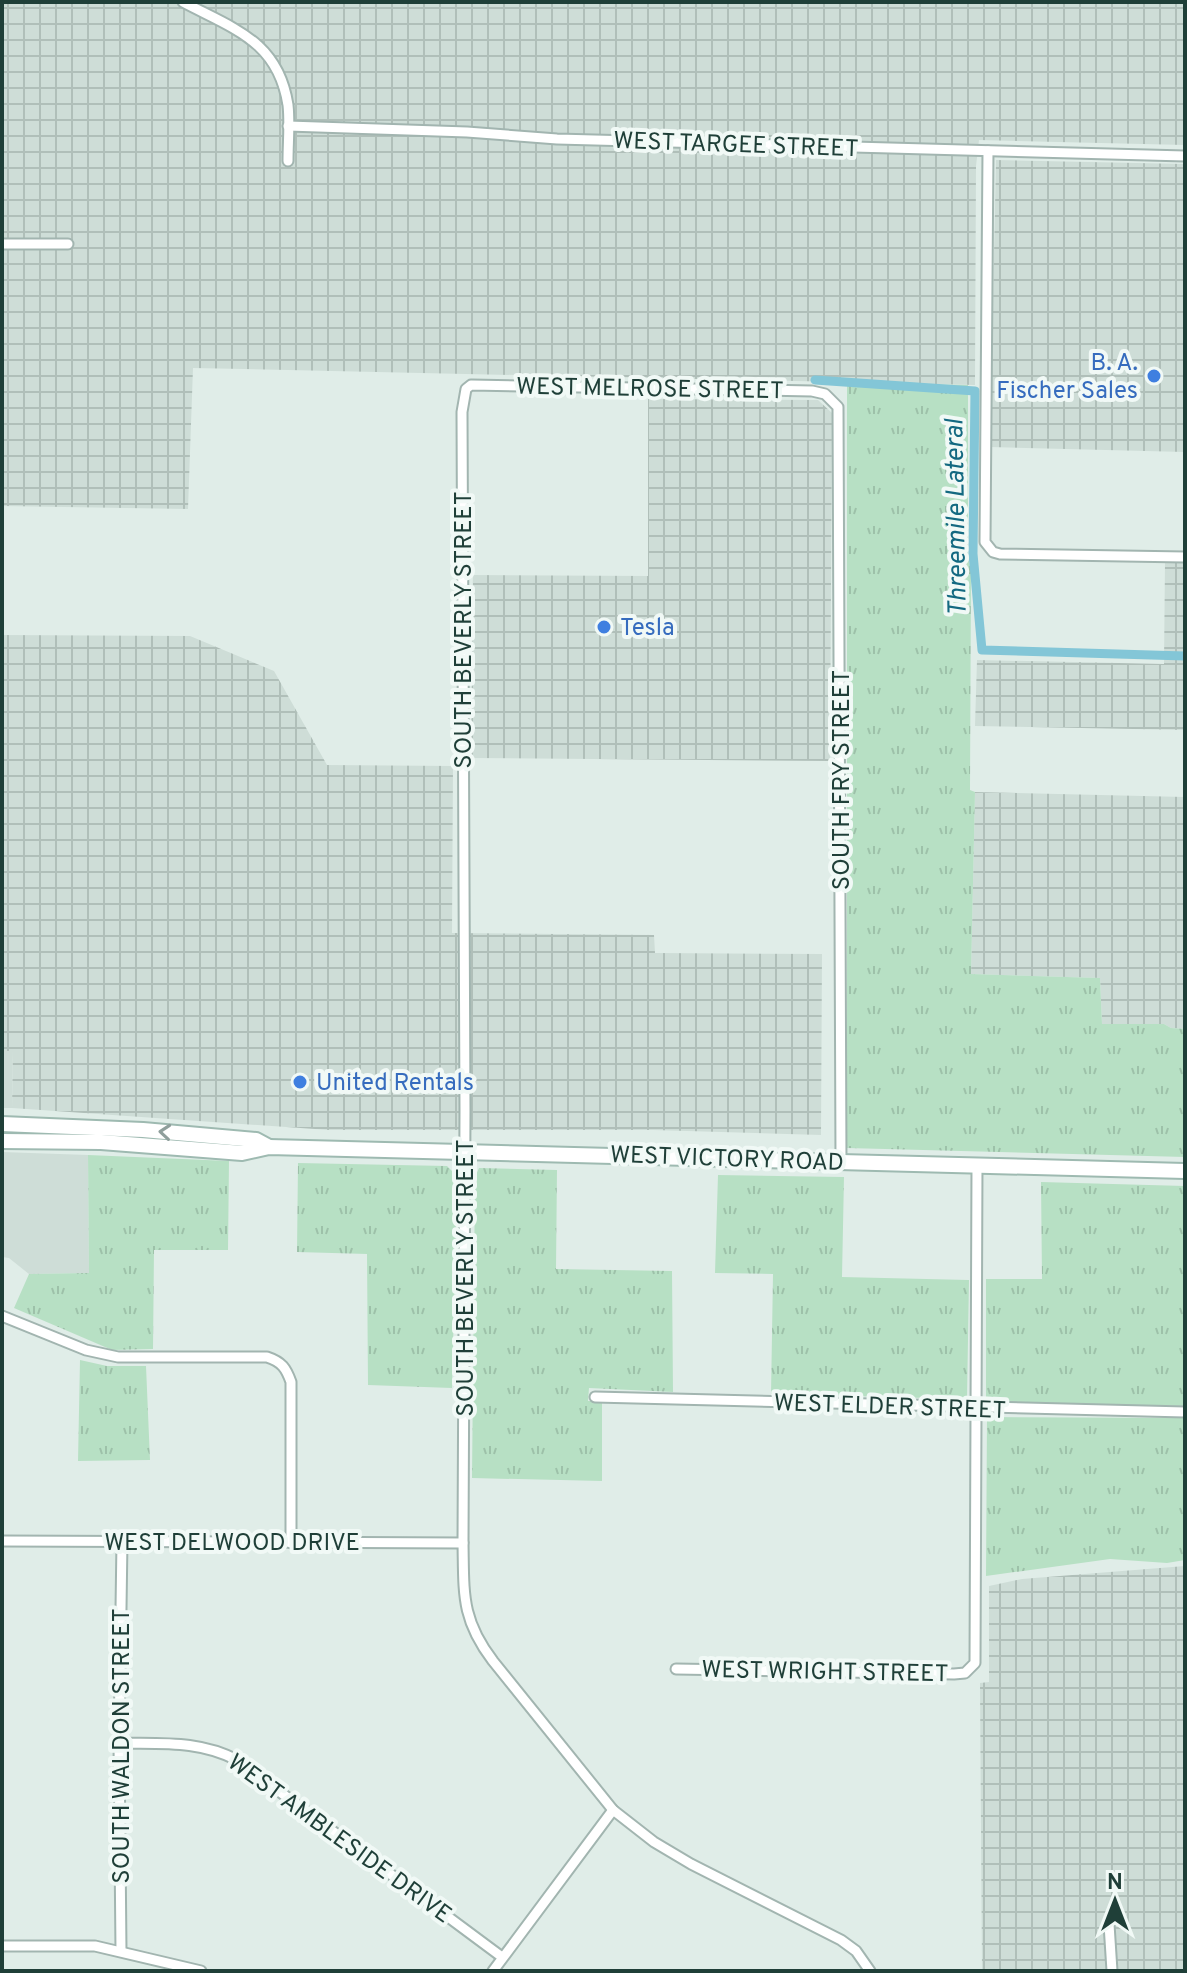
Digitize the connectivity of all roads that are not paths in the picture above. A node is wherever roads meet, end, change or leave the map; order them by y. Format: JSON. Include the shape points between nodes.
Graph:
{"nodes":[{"id":1,"x":183,"y":2,"type":"edge"},
{"id":2,"x":288,"y":126,"type":"junction"},
{"id":3,"x":988,"y":151,"type":"junction"},
{"id":4,"x":1185,"y":156,"type":"edge"},
{"id":5,"x":288,"y":161,"type":"dead end"},
{"id":6,"x":2,"y":244,"type":"edge"},
{"id":7,"x":68,"y":244,"type":"dead end"},
{"id":8,"x":466,"y":389,"type":"joint"},
{"id":9,"x":832,"y":400,"type":"joint"},
{"id":10,"x":1185,"y":557,"type":"edge"},
{"id":11,"x":2,"y":1124,"type":"edge"},
{"id":12,"x":225,"y":1137,"type":"junction"},
{"id":13,"x":2,"y":1141,"type":"edge"},
{"id":14,"x":175,"y":1147,"type":"junction"},
{"id":15,"x":269,"y":1147,"type":"junction"},
{"id":16,"x":463,"y":1152,"type":"junction"},
{"id":17,"x":841,"y":1161,"type":"junction"},
{"id":18,"x":977,"y":1166,"type":"junction"},
{"id":19,"x":1185,"y":1171,"type":"edge"},
{"id":20,"x":2,"y":1316,"type":"edge"},
{"id":21,"x":595,"y":1397,"type":"dead end"},
{"id":22,"x":978,"y":1408,"type":"junction"},
{"id":23,"x":1185,"y":1412,"type":"edge"},
{"id":24,"x":2,"y":1541,"type":"edge"},
{"id":25,"x":122,"y":1541,"type":"junction"},
{"id":26,"x":291,"y":1543,"type":"junction"},
{"id":27,"x":463,"y":1543,"type":"junction"},
{"id":28,"x":676,"y":1669,"type":"dead end"},
{"id":29,"x":119,"y":1743,"type":"junction"},
{"id":30,"x":613,"y":1810,"type":"junction"},
{"id":31,"x":1109,"y":1924,"type":"dead end"},
{"id":32,"x":2,"y":1946,"type":"edge"},
{"id":33,"x":121,"y":1951,"type":"junction"},
{"id":34,"x":502,"y":1957,"type":"junction"},
{"id":35,"x":201,"y":1971,"type":"edge"},
{"id":36,"x":493,"y":1971,"type":"edge"},
{"id":37,"x":870,"y":1971,"type":"edge"},
{"id":38,"x":1112,"y":1971,"type":"edge"}],
"edges":[{"from":1,"to":2,"type":"street","via":[[266,51],[288,106]]},
{"from":2,"to":3,"type":"street","name":"WEST TARGEE STREET"},
{"from":2,"to":5,"type":"street"},
{"from":3,"to":4,"type":"street","name":"WEST TARGEE STREET"},
{"from":3,"to":10,"type":"street","via":[[988,547],[1000,554]]},
{"from":6,"to":7,"type":"street"},
{"from":8,"to":9,"type":"street","name":"WEST MELROSE STREET","via":[[478,384],[812,391]]},
{"from":8,"to":16,"type":"street","name":"SOUTH BEVERLY STREET"},
{"from":9,"to":17,"type":"street","name":"SOUTH FRY STREET","via":[[839,415]]},
{"from":12,"to":11,"type":"main road","name":"WEST VICTORY ROAD","one_way":true},
{"from":12,"to":14,"type":"main road","name":"WEST VICTORY ROAD","via":[[220,1144]]},
{"from":12,"to":15,"type":"main road","name":"WEST VICTORY ROAD"},
{"from":13,"to":14,"type":"main road","name":"WEST VICTORY ROAD"},
{"from":14,"to":15,"type":"main road","name":"WEST VICTORY ROAD","via":[[242,1153]]},
{"from":15,"to":16,"type":"main road","name":"WEST VICTORY ROAD"},
{"from":16,"to":17,"type":"main road","name":"WEST VICTORY ROAD"},
{"from":16,"to":27,"type":"street","name":"SOUTH BEVERLY STREET"},
{"from":17,"to":18,"type":"main road","name":"WEST VICTORY ROAD"},
{"from":18,"to":19,"type":"main road","name":"WEST VICTORY ROAD"},
{"from":18,"to":22,"type":"street"},
{"from":20,"to":26,"type":"street","via":[[86,1350],[118,1357],[278,1360],[291,1382]]},
{"from":21,"to":22,"type":"street","name":"WEST ELDER STREET"},
{"from":22,"to":23,"type":"street","name":"WEST ELDER STREET"},
{"from":22,"to":28,"type":"street","name":"WEST WRIGHT STREET","via":[[972,1668],[954,1674]]},
{"from":24,"to":25,"type":"street","name":"WEST DELWOOD DRIVE"},
{"from":25,"to":26,"type":"street","name":"WEST DELWOOD DRIVE"},
{"from":25,"to":29,"type":"street","name":"SOUTH WALDON STREET"},
{"from":26,"to":27,"type":"street","name":"WEST DELWOOD DRIVE"},
{"from":27,"to":30,"type":"street","name":"SOUTH BEVERLY STREET","via":[[466,1614],[476,1638]]},
{"from":29,"to":33,"type":"street","name":"SOUTH WALDON STREET"},
{"from":29,"to":34,"type":"street","name":"WEST AMBLESIDE DRIVE","via":[[192,1745],[237,1760]]},
{"from":30,"to":34,"type":"street"},
{"from":30,"to":37,"type":"street","name":"SOUTH BEVERLY STREET","via":[[691,1864],[841,1940]]},
{"from":31,"to":38,"type":"street"},
{"from":32,"to":33,"type":"street"},
{"from":33,"to":35,"type":"street"},
{"from":34,"to":36,"type":"street"}]}
